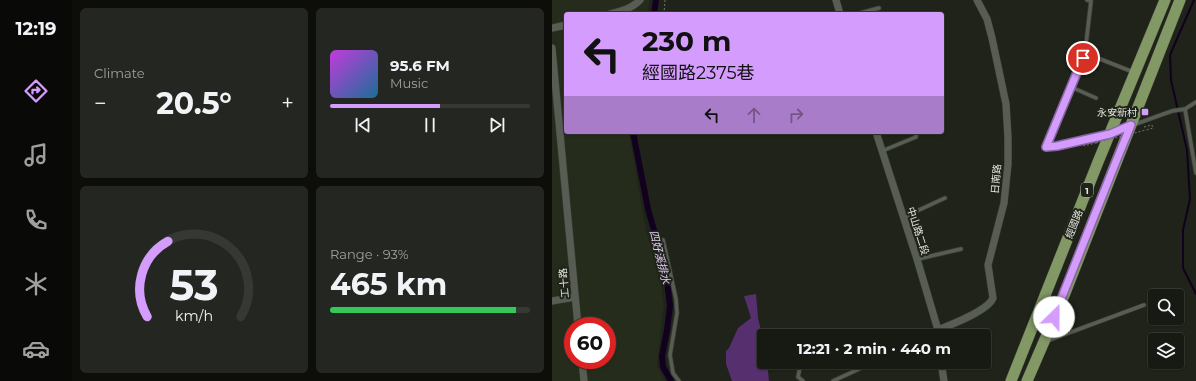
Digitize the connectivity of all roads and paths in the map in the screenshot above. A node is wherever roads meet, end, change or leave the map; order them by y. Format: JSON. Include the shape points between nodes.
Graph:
{"nodes":[{"id":1,"x":640,"y":0,"type":"edge"},
{"id":2,"x":665,"y":0,"type":"edge"},
{"id":3,"x":836,"y":0,"type":"edge"},
{"id":4,"x":977,"y":0,"type":"edge"},
{"id":5,"x":1087,"y":0,"type":"edge"},
{"id":6,"x":1165,"y":0,"type":"edge"},
{"id":7,"x":1180,"y":0,"type":"edge"},
{"id":8,"x":879,"y":8,"type":"dead end"},
{"id":9,"x":618,"y":12,"type":"edge"},
{"id":10,"x":664,"y":12,"type":"edge"},
{"id":11,"x":839,"y":12,"type":"edge"},
{"id":12,"x":864,"y":12,"type":"edge"},
{"id":13,"x":564,"y":25,"type":"edge"},
{"id":14,"x":552,"y":28,"type":"edge"},
{"id":15,"x":552,"y":48,"type":"edge"},
{"id":16,"x":1085,"y":53,"type":"junction"},
{"id":17,"x":1134,"y":73,"type":"junction"},
{"id":18,"x":1071,"y":87,"type":"junction"},
{"id":19,"x":1096,"y":98,"type":"dead end"},
{"id":20,"x":1196,"y":102,"type":"edge"},
{"id":21,"x":1183,"y":109,"type":"junction"},
{"id":22,"x":1131,"y":125,"type":"junction"},
{"id":23,"x":1144,"y":127,"type":"dead end"},
{"id":24,"x":877,"y":134,"type":"edge"},
{"id":25,"x":916,"y":134,"type":"edge"},
{"id":26,"x":1110,"y":134,"type":"junction"},
{"id":27,"x":1084,"y":146,"type":"dead end"},
{"id":28,"x":882,"y":151,"type":"junction"},
{"id":29,"x":1196,"y":173,"type":"edge"},
{"id":30,"x":945,"y":198,"type":"dead end"},
{"id":31,"x":903,"y":217,"type":"junction"},
{"id":32,"x":663,"y":240,"type":"dead end"},
{"id":33,"x":961,"y":249,"type":"dead end"},
{"id":34,"x":917,"y":259,"type":"junction"},
{"id":35,"x":575,"y":297,"type":"junction"},
{"id":36,"x":552,"y":301,"type":"edge"},
{"id":37,"x":1144,"y":305,"type":"dead end"},
{"id":38,"x":577,"y":317,"type":"edge"},
{"id":39,"x":937,"y":329,"type":"edge"},
{"id":40,"x":945,"y":329,"type":"edge"},
{"id":41,"x":1044,"y":342,"type":"junction"},
{"id":42,"x":583,"y":369,"type":"edge"},
{"id":43,"x":800,"y":369,"type":"edge"},
{"id":44,"x":859,"y":369,"type":"edge"},
{"id":45,"x":943,"y":369,"type":"edge"},
{"id":46,"x":584,"y":381,"type":"edge"},
{"id":47,"x":679,"y":381,"type":"edge"},
{"id":48,"x":802,"y":381,"type":"edge"},
{"id":49,"x":833,"y":381,"type":"edge"},
{"id":50,"x":944,"y":381,"type":"edge"},
{"id":51,"x":1011,"y":381,"type":"edge"},
{"id":52,"x":1027,"y":381,"type":"edge"}],
"edges":[{"from":1,"to":9,"type":"street","via":[[626,10]]},
{"from":2,"to":10,"type":"path"},
{"from":3,"to":11,"type":"street"},
{"from":4,"to":40,"type":"street","name":"日南路","via":[[987,19],[1006,104],[1008,164],[1004,203],[988,265],[993,298],[991,303]]},
{"from":5,"to":16,"type":"lane","via":[[1091,1]]},
{"from":6,"to":17,"type":"main road","name":"經國路","number":"1"},
{"from":7,"to":22,"type":"main road","name":"經國路","number":"1"},
{"from":8,"to":12,"type":"lane"},
{"from":13,"to":14,"type":"street"},
{"from":15,"to":35,"type":"street","name":"工十路"},
{"from":16,"to":17,"type":"lane"},
{"from":16,"to":18,"type":"lane"},
{"from":17,"to":26,"type":"main road","name":"經國路","number":"1"},
{"from":18,"to":19,"type":"lane"},
{"from":18,"to":26,"type":"lane","via":[[1046,147]]},
{"from":20,"to":21,"type":"lane"},
{"from":21,"to":22,"type":"lane"},
{"from":21,"to":29,"type":"lane"},
{"from":22,"to":26,"type":"lane"},
{"from":22,"to":41,"type":"main road","name":"經國路","number":"1"},
{"from":23,"to":27,"type":"path","bridge":true,"via":[[1152,125],[1152,128],[1146,130]]},
{"from":24,"to":28,"type":"street","name":"中山路二段"},
{"from":25,"to":28,"type":"lane"},
{"from":26,"to":51,"type":"main road","name":"經國路","number":"1"},
{"from":28,"to":31,"type":"street","name":"中山路二段"},
{"from":30,"to":31,"type":"lane"},
{"from":31,"to":34,"type":"street","name":"中山路二段"},
{"from":32,"to":47,"type":"lane","via":[[676,299],[677,313],[670,355],[673,373]]},
{"from":33,"to":34,"type":"lane"},
{"from":34,"to":39,"type":"street","name":"中山路二段"},
{"from":35,"to":36,"type":"street"},
{"from":35,"to":38,"type":"street","name":"工十路"},
{"from":37,"to":41,"type":"lane"},
{"from":41,"to":52,"type":"main road","name":"經國路","number":"1"},
{"from":42,"to":46,"type":"street"},
{"from":43,"to":48,"type":"lane","via":[[798,377]]},
{"from":44,"to":49,"type":"lane"},
{"from":45,"to":50,"type":"street"}]}
